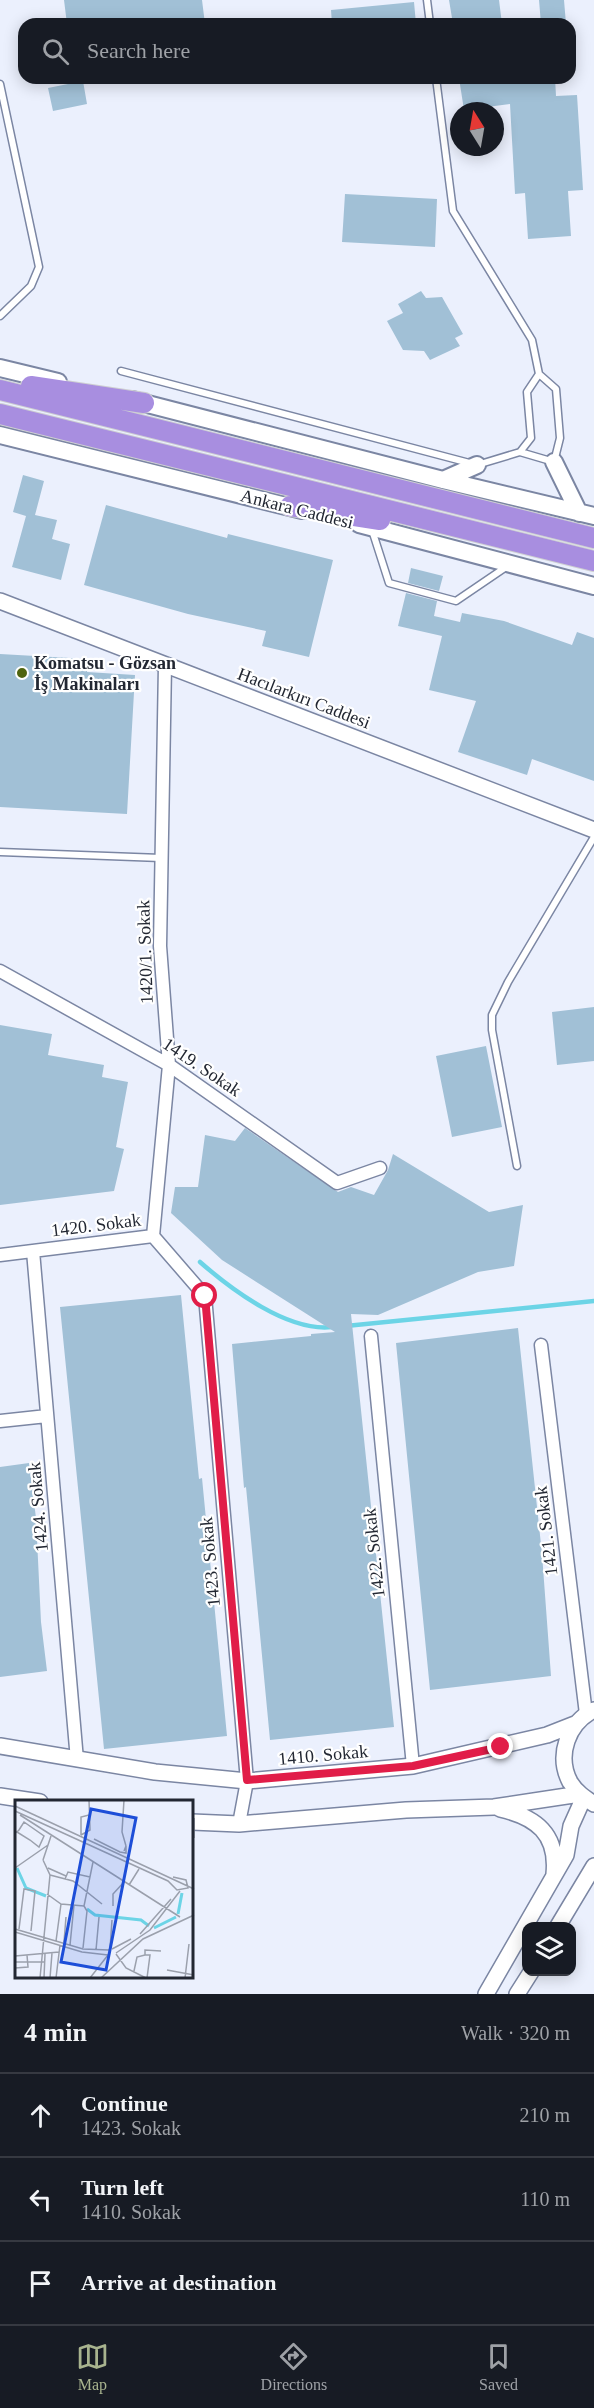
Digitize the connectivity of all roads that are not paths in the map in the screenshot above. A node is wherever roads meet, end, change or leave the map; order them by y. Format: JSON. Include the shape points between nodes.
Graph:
{"nodes":[{"id":1,"x":427,"y":0,"type":"edge"},
{"id":2,"x":429,"y":18,"type":"edge"},
{"id":3,"x":0,"y":84,"type":"edge"},
{"id":4,"x":437,"y":84,"type":"edge"},
{"id":5,"x":0,"y":316,"type":"edge"},
{"id":6,"x":0,"y":368,"type":"edge"},
{"id":7,"x":121,"y":371,"type":"dead end"},
{"id":8,"x":539,"y":374,"type":"junction"},
{"id":9,"x":0,"y":381,"type":"edge"},
{"id":10,"x":0,"y":390,"type":"edge"},
{"id":11,"x":144,"y":403,"type":"junction"},
{"id":12,"x":0,"y":414,"type":"edge"},
{"id":13,"x":0,"y":435,"type":"edge"},
{"id":14,"x":520,"y":452,"type":"junction"},
{"id":15,"x":554,"y":462,"type":"junction"},
{"id":16,"x":477,"y":465,"type":"junction"},
{"id":17,"x":442,"y":480,"type":"junction"},
{"id":18,"x":290,"y":506,"type":"junction"},
{"id":19,"x":586,"y":514,"type":"edge"},
{"id":20,"x":372,"y":528,"type":"junction"},
{"id":21,"x":498,"y":538,"type":"junction"},
{"id":22,"x":594,"y":538,"type":"edge"},
{"id":23,"x":594,"y":561,"type":"edge"},
{"id":24,"x":509,"y":565,"type":"junction"},
{"id":25,"x":594,"y":586,"type":"edge"},
{"id":26,"x":0,"y":601,"type":"edge"},
{"id":27,"x":165,"y":665,"type":"junction"},
{"id":28,"x":594,"y":830,"type":"edge"},
{"id":29,"x":594,"y":837,"type":"edge"},
{"id":30,"x":0,"y":852,"type":"edge"},
{"id":31,"x":162,"y":858,"type":"junction"},
{"id":32,"x":0,"y":971,"type":"edge"},
{"id":33,"x":169,"y":1065,"type":"junction"},
{"id":34,"x":517,"y":1166,"type":"dead end"},
{"id":35,"x":380,"y":1168,"type":"dead end"},
{"id":36,"x":153,"y":1236,"type":"junction"},
{"id":37,"x":33,"y":1251,"type":"junction"},
{"id":38,"x":0,"y":1255,"type":"edge"},
{"id":39,"x":205,"y":1296,"type":"joint"},
{"id":40,"x":371,"y":1336,"type":"dead end"},
{"id":41,"x":541,"y":1345,"type":"dead end"},
{"id":42,"x":47,"y":1416,"type":"junction"},
{"id":43,"x":0,"y":1421,"type":"edge"},
{"id":44,"x":585,"y":1716,"type":"edge"},
{"id":45,"x":0,"y":1746,"type":"edge"},
{"id":46,"x":77,"y":1760,"type":"junction"},
{"id":47,"x":413,"y":1766,"type":"junction"},
{"id":48,"x":247,"y":1780,"type":"junction"},
{"id":49,"x":0,"y":1796,"type":"edge"},
{"id":50,"x":586,"y":1799,"type":"edge"},
{"id":51,"x":27,"y":1800,"type":"edge"},
{"id":52,"x":494,"y":1807,"type":"junction"},
{"id":53,"x":194,"y":1821,"type":"edge"},
{"id":54,"x":239,"y":1824,"type":"junction"},
{"id":55,"x":594,"y":1866,"type":"edge"},
{"id":56,"x":554,"y":1879,"type":"junction"},
{"id":57,"x":560,"y":1922,"type":"edge"},
{"id":58,"x":528,"y":1976,"type":"edge"},
{"id":59,"x":486,"y":1994,"type":"edge"},
{"id":60,"x":517,"y":1994,"type":"edge"}],
"edges":[{"from":1,"to":2,"type":"lane"},
{"from":3,"to":5,"type":"lane","via":[[39,267],[31,286]]},
{"from":4,"to":8,"type":"lane","via":[[453,211],[532,340]]},
{"from":6,"to":11,"type":"main road"},
{"from":7,"to":16,"type":"lane"},
{"from":8,"to":14,"type":"lane","via":[[527,392],[531,438]]},
{"from":8,"to":15,"type":"lane","via":[[556,389],[560,438]]},
{"from":9,"to":11,"type":"highway"},
{"from":10,"to":22,"type":"highway"},
{"from":11,"to":17,"type":"main road"},
{"from":12,"to":21,"type":"highway","name":"Ankara Caddesi"},
{"from":13,"to":18,"type":"main road","name":"Ankara Caddesi"},
{"from":14,"to":15,"type":"lane"},
{"from":14,"to":16,"type":"lane"},
{"from":15,"to":19,"type":"main road"},
{"from":16,"to":17,"type":"main road"},
{"from":17,"to":19,"type":"main road"},
{"from":18,"to":20,"type":"main road","name":"Ankara Caddesi"},
{"from":18,"to":21,"type":"highway"},
{"from":20,"to":24,"type":"main road","name":"Ankara Caddesi"},
{"from":20,"to":24,"type":"lane","via":[[389,583],[456,602]]},
{"from":21,"to":23,"type":"highway","name":"Ankara Caddesi"},
{"from":24,"to":25,"type":"main road","name":"Ankara Caddesi"},
{"from":26,"to":27,"type":"street","name":"Hacılarkırı Caddesi"},
{"from":27,"to":28,"type":"street","name":"Hacılarkırı Caddesi"},
{"from":27,"to":31,"type":"street","name":"1420/1. Sokak"},
{"from":29,"to":34,"type":"lane","via":[[492,1015]]},
{"from":30,"to":31,"type":"lane"},
{"from":31,"to":33,"type":"street","name":"1420/1. Sokak","via":[[160,946]]},
{"from":32,"to":33,"type":"street","name":"1419. Sokak"},
{"from":33,"to":35,"type":"street","name":"1419. Sokak","via":[[337,1183]]},
{"from":33,"to":36,"type":"street","name":"1420/1. Sokak"},
{"from":36,"to":37,"type":"street","name":"1420. Sokak"},
{"from":36,"to":39,"type":"street","name":"1420. Sokak"},
{"from":37,"to":38,"type":"street","name":"1420. Sokak"},
{"from":37,"to":42,"type":"street","name":"1424. Sokak"},
{"from":39,"to":48,"type":"street","name":"1423. Sokak"},
{"from":40,"to":47,"type":"street","name":"1422. Sokak"},
{"from":41,"to":44,"type":"street","name":"1421. Sokak"},
{"from":42,"to":43,"type":"street"},
{"from":42,"to":46,"type":"street","name":"1424. Sokak"},
{"from":44,"to":47,"type":"street","name":"1410. Sokak","via":[[547,1735]]},
{"from":44,"to":50,"type":"street","via":[[567,1738],[564,1753],[570,1782]]},
{"from":45,"to":46,"type":"street","name":"1410. Sokak"},
{"from":46,"to":48,"type":"street","name":"1410. Sokak"},
{"from":47,"to":48,"type":"street","name":"1410. Sokak"},
{"from":48,"to":54,"type":"street","name":"1423. Sokak"},
{"from":49,"to":51,"type":"street"},
{"from":50,"to":52,"type":"street"},
{"from":50,"to":56,"type":"street","via":[[571,1826],[566,1855]]},
{"from":52,"to":54,"type":"street"},
{"from":52,"to":56,"type":"street","via":[[518,1813],[540,1827],[554,1851]]},
{"from":53,"to":54,"type":"street"},
{"from":55,"to":57,"type":"street"},
{"from":56,"to":59,"type":"street"},
{"from":58,"to":60,"type":"street"}]}
